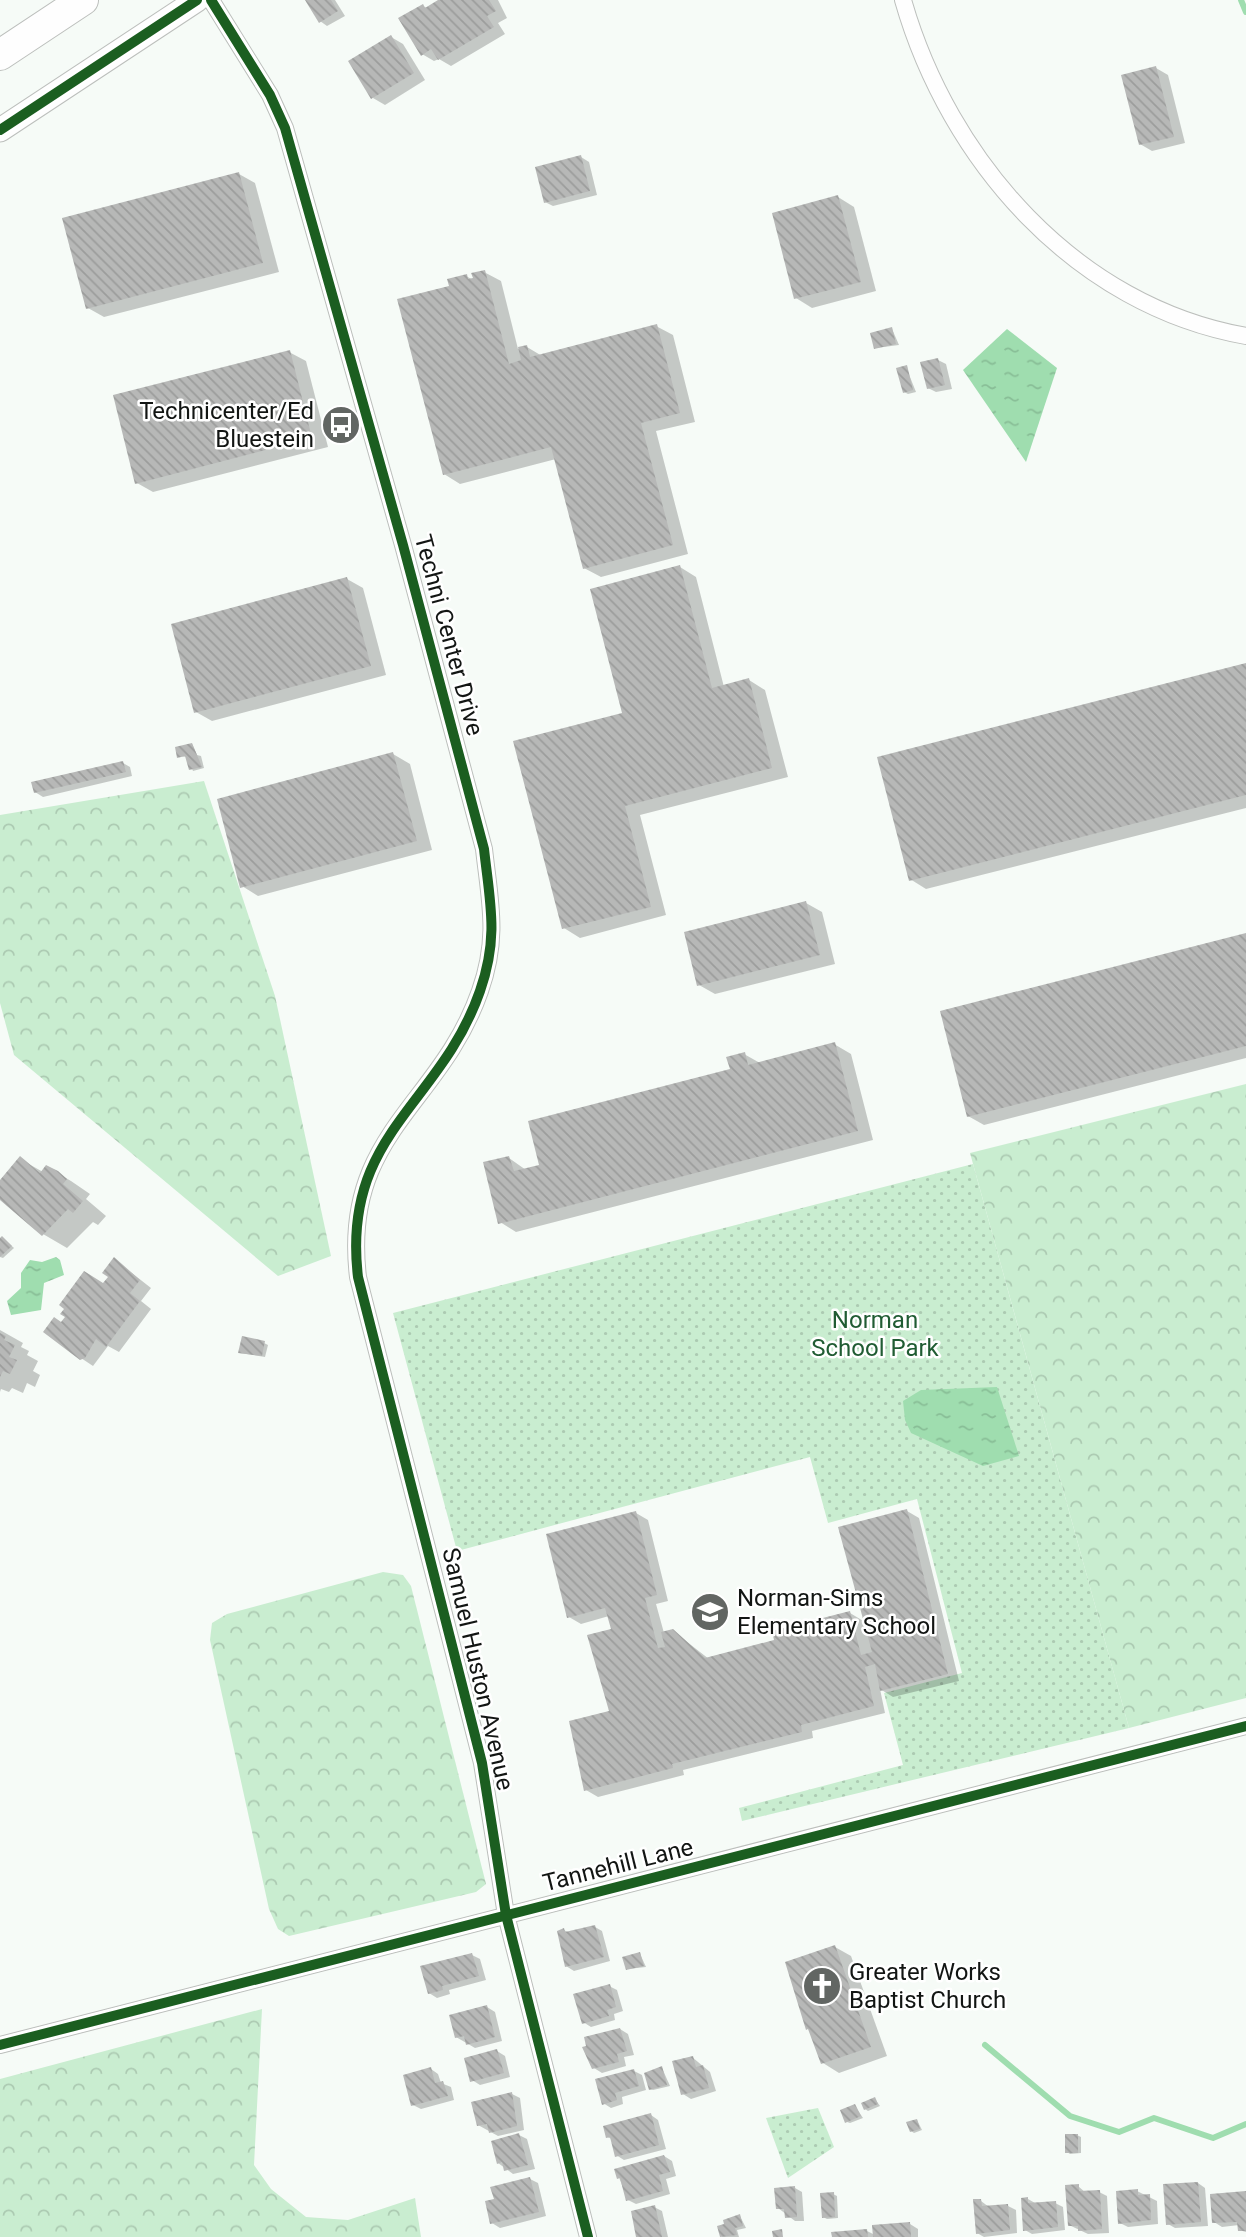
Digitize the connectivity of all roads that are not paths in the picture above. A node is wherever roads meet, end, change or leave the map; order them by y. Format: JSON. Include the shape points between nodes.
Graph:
{"nodes":[{"id":1,"x":83,"y":0,"type":"edge"},
{"id":2,"x":197,"y":0,"type":"edge"},
{"id":3,"x":211,"y":0,"type":"edge"},
{"id":4,"x":903,"y":0,"type":"edge"},
{"id":5,"x":0,"y":55,"type":"edge"},
{"id":6,"x":0,"y":130,"type":"edge"},
{"id":7,"x":1246,"y":336,"type":"edge"},
{"id":8,"x":358,"y":1277,"type":"joint"},
{"id":9,"x":1246,"y":1726,"type":"edge"},
{"id":10,"x":506,"y":1915,"type":"junction"},
{"id":11,"x":0,"y":2045,"type":"edge"},
{"id":12,"x":589,"y":2237,"type":"edge"}],
"edges":[{"from":1,"to":5,"type":"highway"},
{"from":2,"to":6,"type":"main road"},
{"from":3,"to":8,"type":"street","name":"Techni Center Drive","via":[[270,95],[285,128],[403,545],[492,892],[487,969],[471,1015],[442,1065],[383,1143],[367,1174],[355,1235]]},
{"from":4,"to":7,"type":"street","via":[[925,64],[949,114],[984,168],[1040,230],[1109,282],[1147,303],[1180,318]]},
{"from":8,"to":10,"type":"street","name":"Samuel Huston Avenue","via":[[482,1763]]},
{"from":9,"to":10,"type":"street","name":"Tannehill Lane"},
{"from":10,"to":11,"type":"street","name":"Tannehill Lane"},
{"from":10,"to":12,"type":"street","name":"Samuel Huston Avenue"}]}
